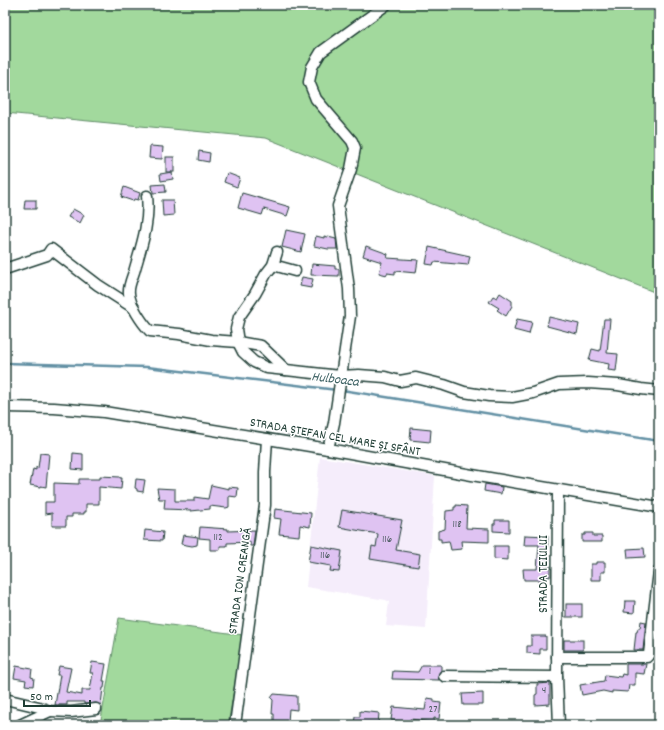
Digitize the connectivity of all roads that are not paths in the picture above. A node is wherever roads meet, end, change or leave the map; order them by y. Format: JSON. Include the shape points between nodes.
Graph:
{"nodes":[{"id":1,"x":386,"y":5,"type":"edge"},
{"id":2,"x":147,"y":196,"type":"dead end"},
{"id":3,"x":277,"y":252,"type":"dead end"},
{"id":4,"x":273,"y":265,"type":"junction"},
{"id":5,"x":5,"y":269,"type":"edge"},
{"id":6,"x":295,"y":271,"type":"dead end"},
{"id":7,"x":134,"y":308,"type":"junction"},
{"id":8,"x":238,"y":342,"type":"junction"},
{"id":9,"x":286,"y":370,"type":"junction"},
{"id":10,"x":340,"y":380,"type":"junction"},
{"id":11,"x":659,"y":391,"type":"edge"},
{"id":12,"x":5,"y":406,"type":"edge"},
{"id":13,"x":267,"y":439,"type":"junction"},
{"id":14,"x":328,"y":449,"type":"junction"},
{"id":15,"x":558,"y":490,"type":"junction"},
{"id":16,"x":659,"y":507,"type":"edge"},
{"id":17,"x":659,"y":574,"type":"edge"},
{"id":18,"x":659,"y":645,"type":"edge"},
{"id":19,"x":649,"y":654,"type":"junction"},
{"id":20,"x":557,"y":657,"type":"junction"},
{"id":21,"x":444,"y":676,"type":"dead end"},
{"id":22,"x":557,"y":677,"type":"junction"},
{"id":23,"x":5,"y":699,"type":"edge"},
{"id":24,"x":96,"y":708,"type":"dead end"},
{"id":25,"x":50,"y":711,"type":"junction"},
{"id":26,"x":20,"y":725,"type":"edge"},
{"id":27,"x":235,"y":725,"type":"edge"},
{"id":28,"x":559,"y":725,"type":"edge"}],
"edges":[{"from":1,"to":10,"type":"street","via":[[321,52],[312,67],[309,82],[316,99],[355,148],[351,169],[338,206],[350,316]]},
{"from":2,"to":7,"type":"street","via":[[149,210],[129,293]]},
{"from":3,"to":4,"type":"street"},
{"from":4,"to":6,"type":"street"},
{"from":4,"to":8,"type":"street","via":[[238,317]]},
{"from":5,"to":7,"type":"street","via":[[47,255],[51,249],[98,285]]},
{"from":7,"to":8,"type":"street","via":[[150,331]]},
{"from":8,"to":9,"type":"street","via":[[261,346]]},
{"from":8,"to":9,"type":"street","via":[[243,352],[254,362],[267,368]]},
{"from":9,"to":10,"type":"street"},
{"from":10,"to":11,"type":"street","via":[[359,375],[400,381],[416,378],[464,392],[512,397],[559,384],[618,385]]},
{"from":10,"to":14,"type":"street"},
{"from":12,"to":13,"type":"street","name":"STRADA ȘTEFAN CEL MARE ȘI SFÂNT","via":[[98,412]]},
{"from":13,"to":14,"type":"street","name":"STRADA ȘTEFAN CEL MARE ȘI SFÂNT"},
{"from":13,"to":27,"type":"street","name":"STRADA ION CREANGĂ","via":[[265,505]]},
{"from":14,"to":15,"type":"street","name":"STRADA ȘTEFAN CEL MARE ȘI SFÂNT"},
{"from":15,"to":16,"type":"street","name":"STRADA ȘTEFAN CEL MARE ȘI SFÂNT"},
{"from":15,"to":20,"type":"street","name":"STRADA TEIULUI"},
{"from":17,"to":19,"type":"street"},
{"from":18,"to":19,"type":"street"},
{"from":19,"to":20,"type":"street","via":[[644,658]]},
{"from":20,"to":22,"type":"street","name":"STRADA TEIULUI"},
{"from":21,"to":22,"type":"street"},
{"from":22,"to":28,"type":"street","name":"STRADA TEIULUI"},
{"from":23,"to":25,"type":"street"},
{"from":24,"to":25,"type":"street","via":[[71,712]]},
{"from":25,"to":26,"type":"street"}]}
